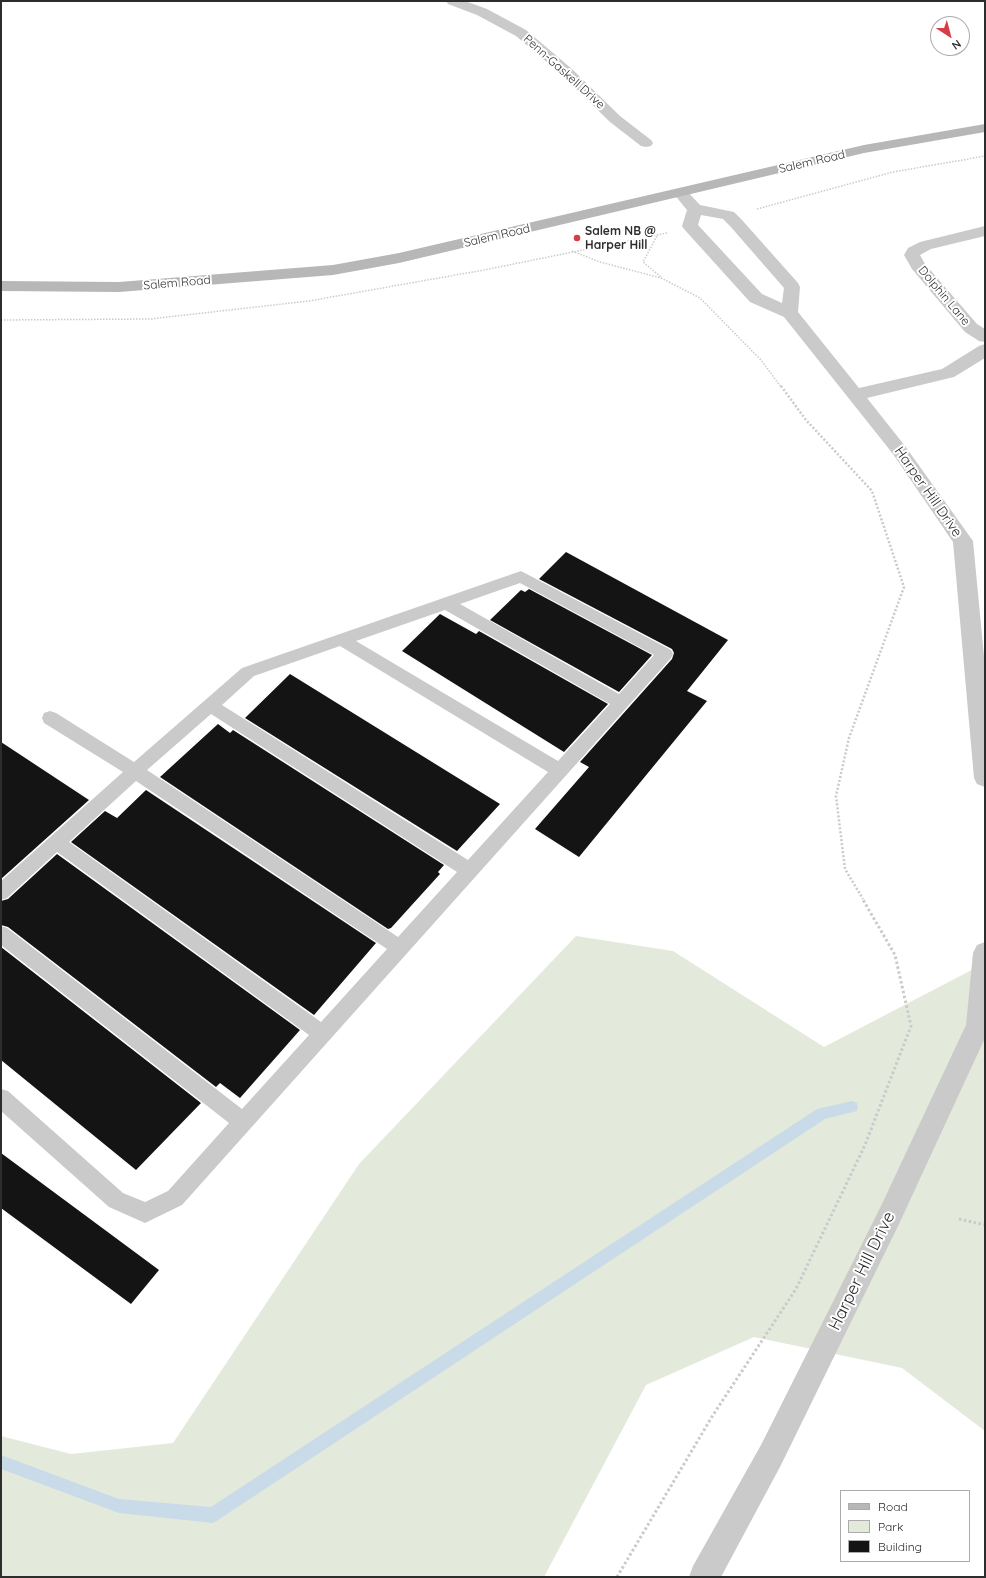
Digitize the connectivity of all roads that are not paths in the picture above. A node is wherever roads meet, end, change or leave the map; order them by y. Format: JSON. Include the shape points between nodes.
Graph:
{"nodes":[{"id":1,"x":453,"y":1,"type":"edge"},
{"id":2,"x":985,"y":128,"type":"edge"},
{"id":3,"x":646,"y":143,"type":"dead end"},
{"id":4,"x":681,"y":193,"type":"junction"},
{"id":5,"x":695,"y":209,"type":"junction"},
{"id":6,"x":985,"y":231,"type":"edge"},
{"id":7,"x":1,"y":286,"type":"edge"},
{"id":8,"x":790,"y":313,"type":"junction"},
{"id":9,"x":985,"y":337,"type":"edge"},
{"id":10,"x":985,"y":350,"type":"edge"},
{"id":11,"x":855,"y":395,"type":"junction"},
{"id":12,"x":446,"y":603,"type":"junction"},
{"id":13,"x":342,"y":640,"type":"junction"},
{"id":14,"x":621,"y":703,"type":"junction"},
{"id":15,"x":211,"y":706,"type":"junction"},
{"id":16,"x":50,"y":718,"type":"dead end"},
{"id":17,"x":134,"y":771,"type":"junction"},
{"id":18,"x":560,"y":771,"type":"junction"},
{"id":19,"x":985,"y":778,"type":"edge"},
{"id":20,"x":56,"y":842,"type":"junction"},
{"id":21,"x":470,"y":871,"type":"junction"},
{"id":22,"x":1,"y":892,"type":"edge"},
{"id":23,"x":1,"y":934,"type":"edge"},
{"id":24,"x":400,"y":948,"type":"junction"},
{"id":25,"x":985,"y":953,"type":"edge"},
{"id":26,"x":323,"y":1034,"type":"junction"},
{"id":27,"x":1,"y":1098,"type":"edge"},
{"id":28,"x":243,"y":1122,"type":"junction"},
{"id":29,"x":705,"y":1577,"type":"edge"}],
"edges":[{"from":1,"to":3,"type":"street","name":"Penn-Gaskell Drive","via":[[482,12],[521,33],[567,72],[615,119]]},
{"from":2,"to":4,"type":"main road","name":"Salem Road","via":[[864,149]]},
{"from":4,"to":5,"type":"street"},
{"from":4,"to":7,"type":"main road","name":"Salem Road","via":[[399,258],[333,270],[119,287]]},
{"from":5,"to":8,"type":"street","name":"Harper Hill Drive","via":[[690,226],[695,232],[756,298]]},
{"from":5,"to":8,"type":"street","via":[[728,216],[736,223],[792,287]]},
{"from":6,"to":9,"type":"street","name":"Dolphin Lane","via":[[926,245],[914,251],[912,255],[918,266],[971,328]]},
{"from":8,"to":11,"type":"street","name":"Harper Hill Drive"},
{"from":10,"to":11,"type":"street","via":[[948,373]]},
{"from":11,"to":19,"type":"street","name":"Harper Hill Drive","via":[[899,450],[963,542]]},
{"from":12,"to":13,"type":"lane"},
{"from":12,"to":14,"type":"lane"},
{"from":12,"to":14,"type":"lane","via":[[521,577],[665,654]]},
{"from":13,"to":15,"type":"lane","via":[[248,672]]},
{"from":13,"to":18,"type":"lane"},
{"from":14,"to":18,"type":"lane"},
{"from":15,"to":17,"type":"lane"},
{"from":15,"to":21,"type":"lane"},
{"from":16,"to":17,"type":"lane"},
{"from":17,"to":20,"type":"lane"},
{"from":17,"to":24,"type":"lane"},
{"from":18,"to":21,"type":"lane"},
{"from":20,"to":22,"type":"lane"},
{"from":20,"to":26,"type":"lane"},
{"from":21,"to":24,"type":"lane"},
{"from":23,"to":28,"type":"lane"},
{"from":24,"to":26,"type":"lane"},
{"from":25,"to":29,"type":"street","name":"Harper Hill Drive","via":[[978,1026],[890,1215],[771,1455]]},
{"from":26,"to":28,"type":"lane"},
{"from":27,"to":28,"type":"lane","via":[[116,1200],[145,1213],[175,1198]]}]}
